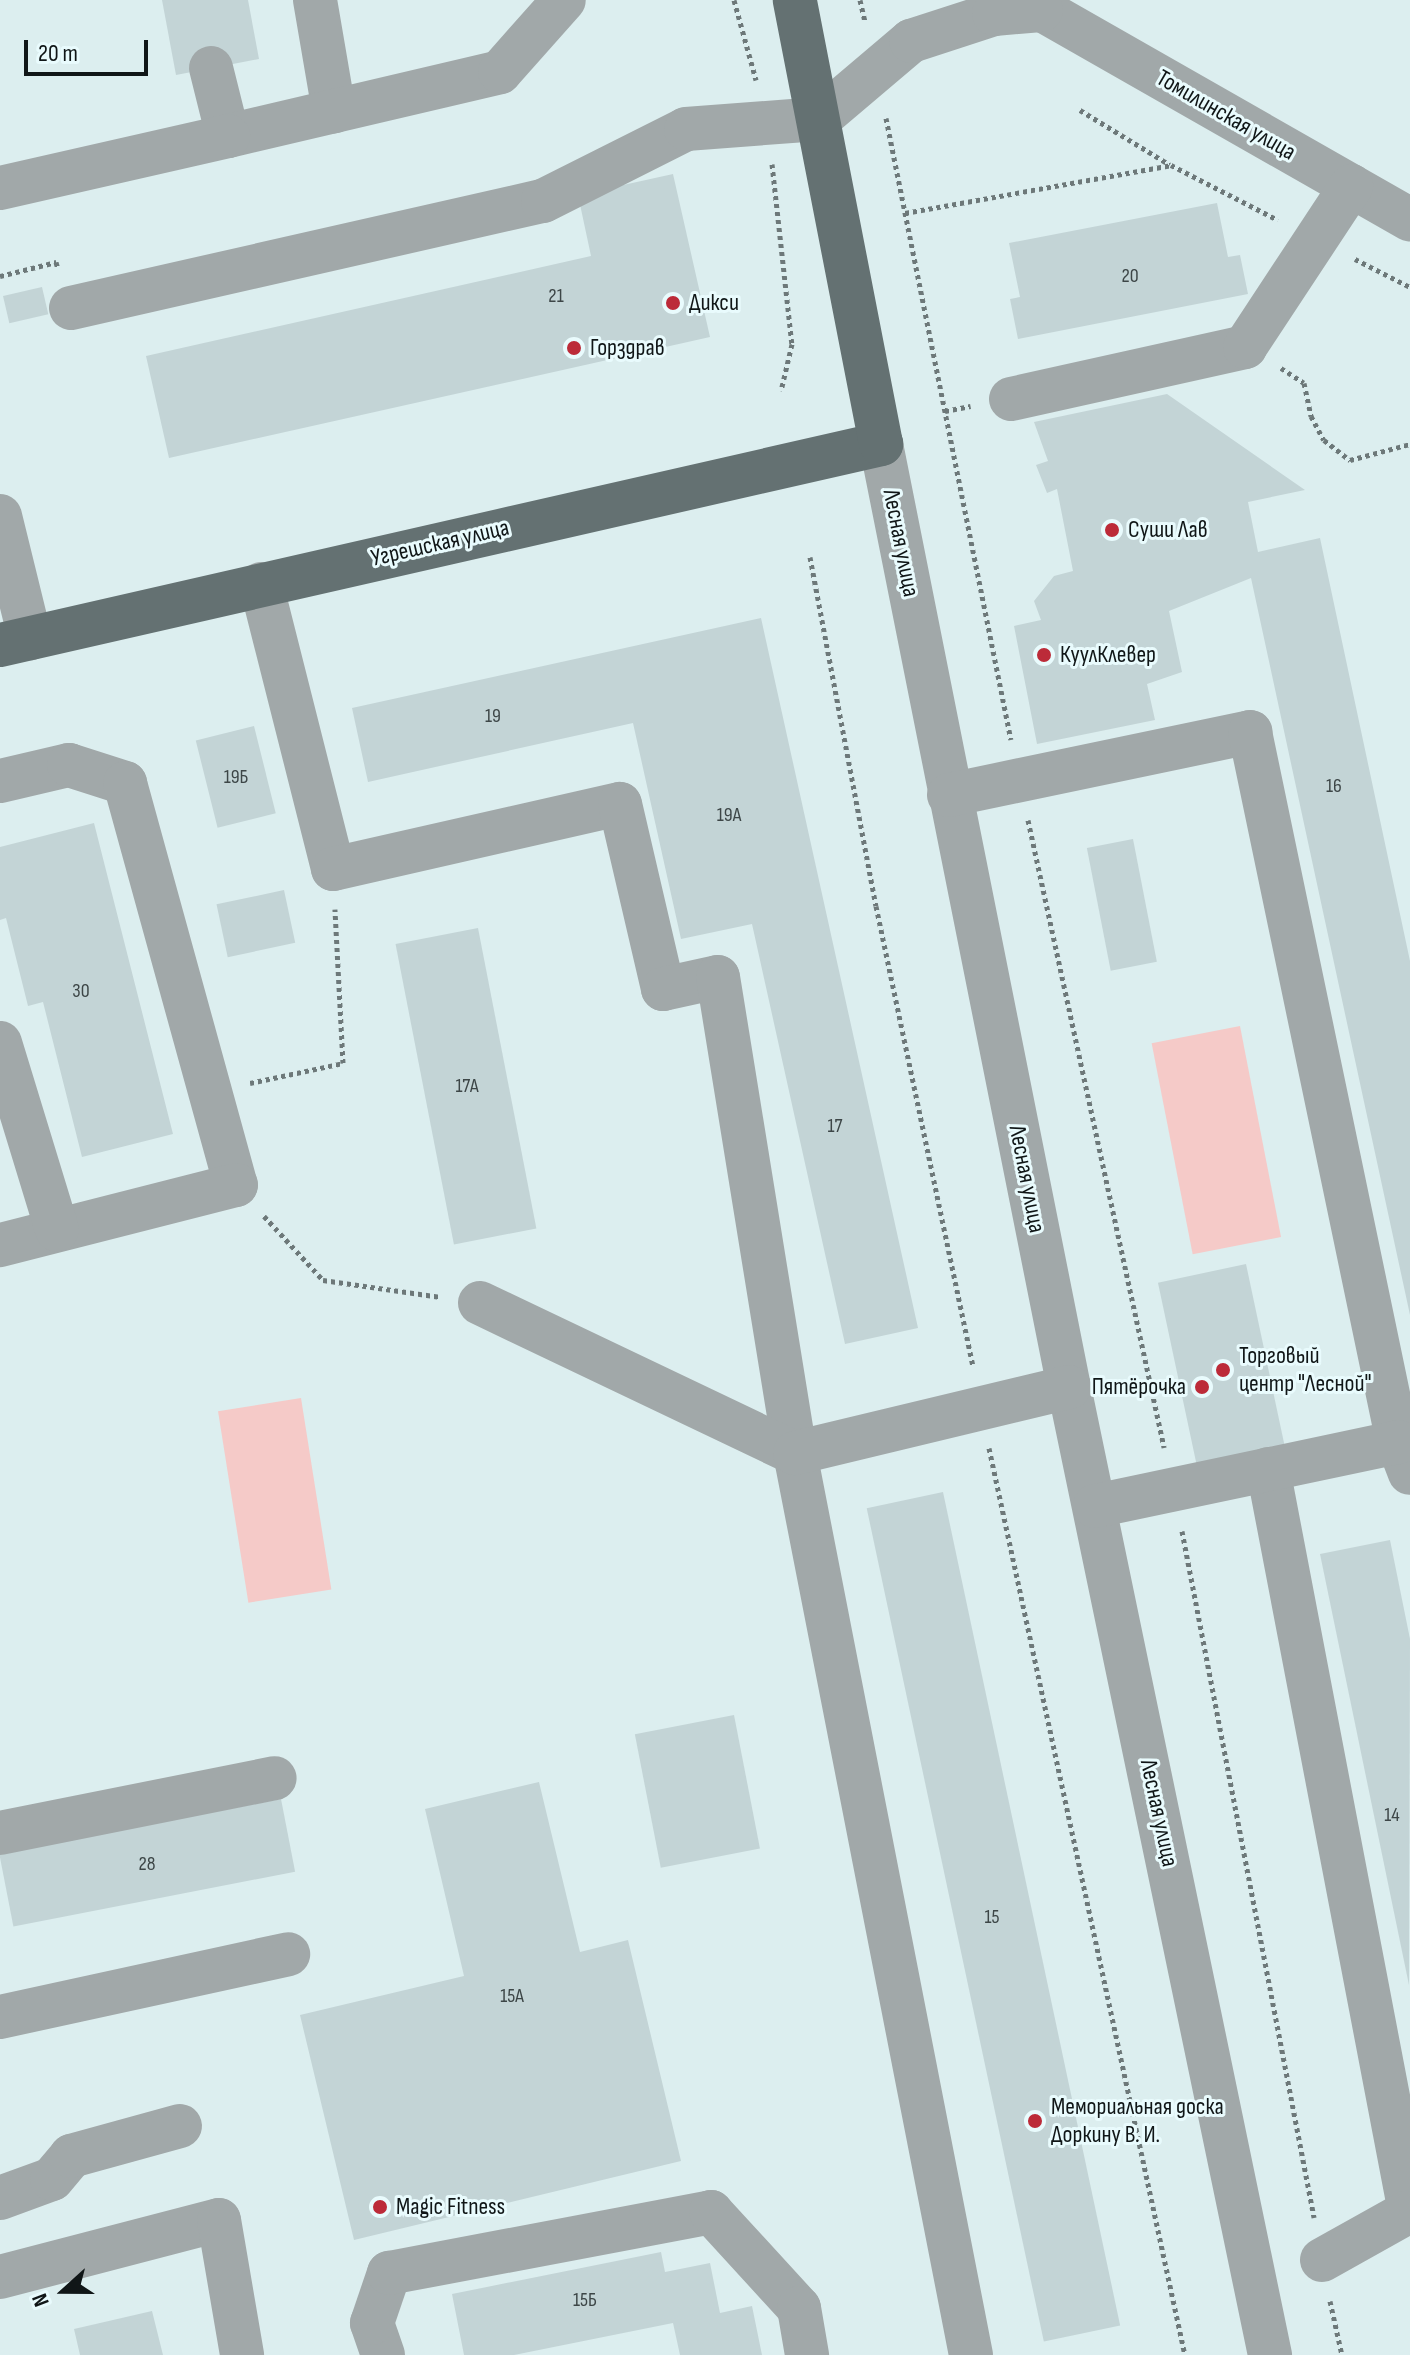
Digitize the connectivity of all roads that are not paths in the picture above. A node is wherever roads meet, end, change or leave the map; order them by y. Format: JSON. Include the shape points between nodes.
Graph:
{"nodes":[{"id":1,"x":315,"y":0,"type":"edge"},
{"id":2,"x":564,"y":0,"type":"edge"},
{"id":3,"x":795,"y":0,"type":"edge"},
{"id":4,"x":1051,"y":8,"type":"edge"},
{"id":5,"x":211,"y":68,"type":"dead end"},
{"id":6,"x":334,"y":111,"type":"junction"},
{"id":7,"x":819,"y":119,"type":"junction"},
{"id":8,"x":228,"y":136,"type":"junction"},
{"id":9,"x":1351,"y":186,"type":"junction"},
{"id":10,"x":0,"y":188,"type":"edge"},
{"id":11,"x":1410,"y":220,"type":"edge"},
{"id":12,"x":71,"y":308,"type":"dead end"},
{"id":13,"x":1011,"y":399,"type":"dead end"},
{"id":14,"x":881,"y":444,"type":"junction"},
{"id":15,"x":0,"y":516,"type":"edge"},
{"id":16,"x":261,"y":584,"type":"junction"},
{"id":17,"x":15,"y":641,"type":"edge"},
{"id":18,"x":0,"y":781,"type":"edge"},
{"id":19,"x":949,"y":795,"type":"junction"},
{"id":20,"x":0,"y":1043,"type":"edge"},
{"id":21,"x":57,"y":1230,"type":"junction"},
{"id":22,"x":0,"y":1245,"type":"edge"},
{"id":23,"x":480,"y":1303,"type":"road end"},
{"id":24,"x":1069,"y":1387,"type":"junction"},
{"id":25,"x":795,"y":1453,"type":"junction"},
{"id":26,"x":1404,"y":1458,"type":"edge"},
{"id":27,"x":1268,"y":1469,"type":"junction"},
{"id":28,"x":1095,"y":1506,"type":"junction"},
{"id":29,"x":275,"y":1778,"type":"dead end"},
{"id":30,"x":0,"y":1833,"type":"edge"},
{"id":31,"x":288,"y":1954,"type":"dead end"},
{"id":32,"x":0,"y":2017,"type":"edge"},
{"id":33,"x":180,"y":2126,"type":"dead end"},
{"id":34,"x":0,"y":2198,"type":"edge"},
{"id":35,"x":1409,"y":2212,"type":"edge"},
{"id":36,"x":1322,"y":2260,"type":"road end"},
{"id":37,"x":0,"y":2277,"type":"edge"},
{"id":38,"x":242,"y":2355,"type":"edge"},
{"id":39,"x":383,"y":2355,"type":"edge"},
{"id":40,"x":807,"y":2355,"type":"edge"},
{"id":41,"x":971,"y":2355,"type":"edge"},
{"id":42,"x":1270,"y":2355,"type":"edge"}],
"edges":[{"from":1,"to":6,"type":"street"},
{"from":2,"to":6,"type":"street","via":[[500,72]]},
{"from":3,"to":7,"type":"main road","name":"Лесная улица"},
{"from":4,"to":7,"type":"street","name":"Томилинская улица","via":[[994,14],[911,41]]},
{"from":4,"to":9,"type":"street","name":"Томилинская улица"},
{"from":5,"to":8,"type":"street"},
{"from":6,"to":8,"type":"street"},
{"from":7,"to":12,"type":"street","via":[[686,129],[543,201]]},
{"from":7,"to":14,"type":"main road","name":"Лесная улица"},
{"from":8,"to":10,"type":"street"},
{"from":9,"to":11,"type":"street","name":"Томилинская улица"},
{"from":9,"to":13,"type":"street","via":[[1245,347]]},
{"from":14,"to":16,"type":"main road","name":"Угрешская улица"},
{"from":14,"to":19,"type":"street","name":"Лесная улица"},
{"from":15,"to":17,"type":"street"},
{"from":16,"to":17,"type":"main road","name":"Угрешская улица"},
{"from":16,"to":25,"type":"street","via":[[333,869],[620,804],[663,989],[718,977]]},
{"from":18,"to":21,"type":"street","via":[[69,765],[125,783],[236,1185]]},
{"from":19,"to":24,"type":"street","name":"Лесная улица"},
{"from":19,"to":26,"type":"street","via":[[1250,732]]},
{"from":20,"to":21,"type":"street"},
{"from":21,"to":22,"type":"street"},
{"from":23,"to":25,"type":"street"},
{"from":24,"to":25,"type":"street"},
{"from":24,"to":28,"type":"street","name":"Лесная улица"},
{"from":25,"to":41,"type":"street"},
{"from":26,"to":27,"type":"street"},
{"from":27,"to":28,"type":"street"},
{"from":27,"to":35,"type":"street"},
{"from":28,"to":42,"type":"street","name":"Лесная улица"},
{"from":29,"to":30,"type":"street"},
{"from":31,"to":32,"type":"street"},
{"from":33,"to":34,"type":"street","via":[[71,2156],[52,2179]]},
{"from":35,"to":36,"type":"street"},
{"from":37,"to":38,"type":"street","via":[[219,2220]]},
{"from":39,"to":40,"type":"street","via":[[372,2323],[389,2273],[711,2212],[799,2308]]}]}
